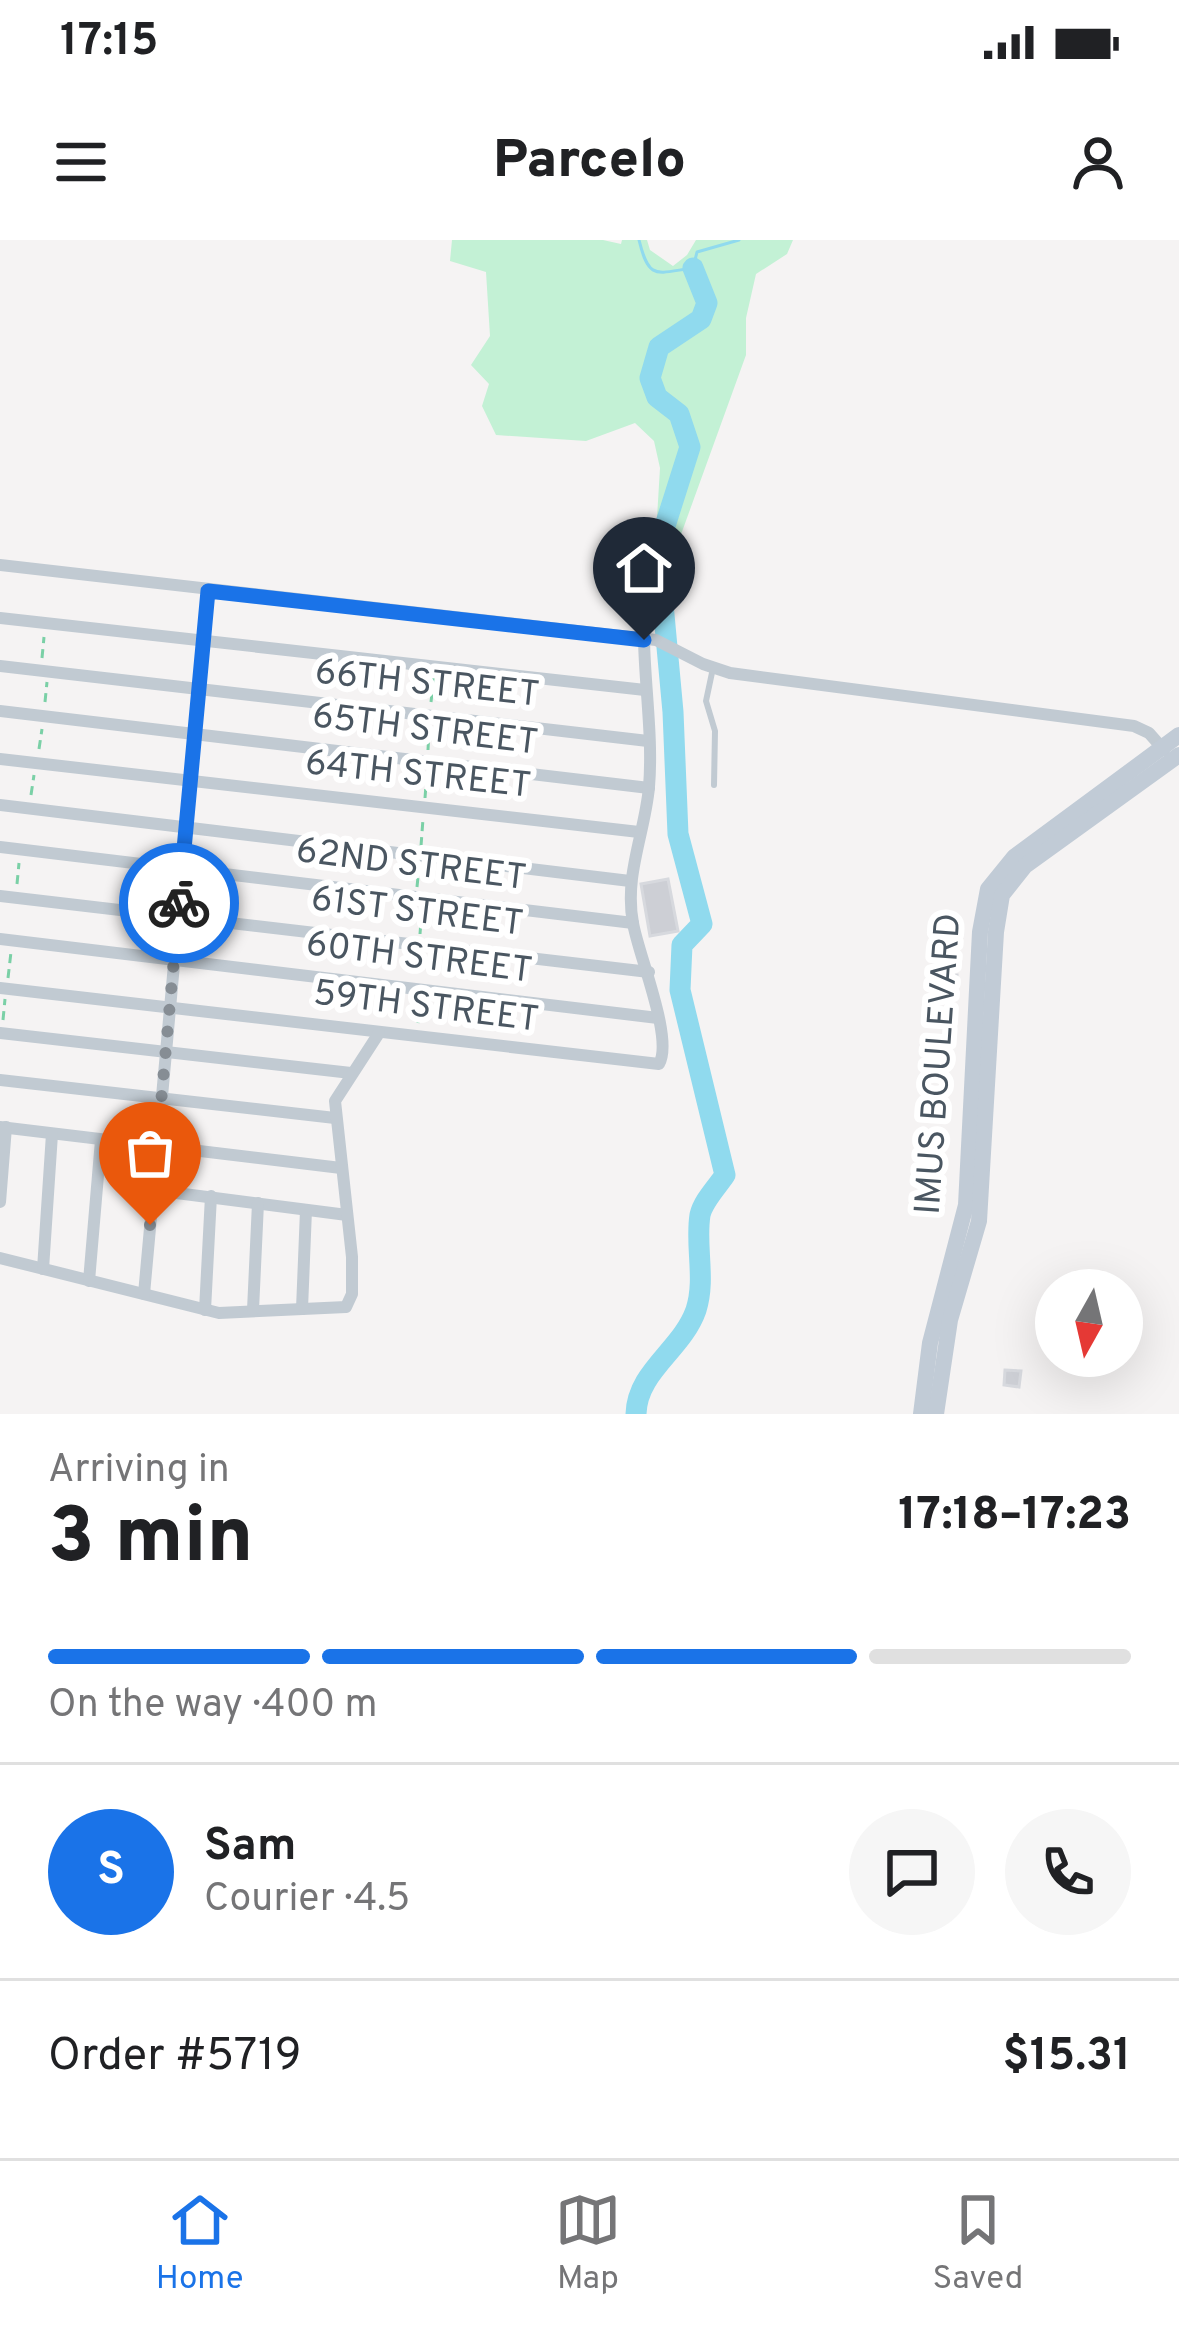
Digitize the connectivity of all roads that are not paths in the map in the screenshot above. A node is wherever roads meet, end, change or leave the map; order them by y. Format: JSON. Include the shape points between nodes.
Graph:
{"nodes":[{"id":1,"x":0,"y":565,"type":"edge"},
{"id":2,"x":208,"y":591,"type":"junction"},
{"id":3,"x":0,"y":618,"type":"edge"},
{"id":4,"x":644,"y":640,"type":"junction"},
{"id":5,"x":202,"y":641,"type":"junction"},
{"id":6,"x":0,"y":667,"type":"edge"},
{"id":7,"x":713,"y":668,"type":"junction"},
{"id":8,"x":198,"y":690,"type":"junction"},
{"id":9,"x":645,"y":690,"type":"junction"},
{"id":10,"x":0,"y":711,"type":"edge"},
{"id":11,"x":194,"y":735,"type":"junction"},
{"id":12,"x":1179,"y":735,"type":"edge"},
{"id":13,"x":648,"y":741,"type":"junction"},
{"id":14,"x":1171,"y":754,"type":"edge"},
{"id":15,"x":0,"y":758,"type":"edge"},
{"id":16,"x":190,"y":782,"type":"junction"},
{"id":17,"x":714,"y":785,"type":"dead end"},
{"id":18,"x":649,"y":788,"type":"junction"},
{"id":19,"x":0,"y":805,"type":"edge"},
{"id":20,"x":186,"y":826,"type":"junction"},
{"id":21,"x":639,"y":832,"type":"junction"},
{"id":22,"x":0,"y":847,"type":"edge"},
{"id":23,"x":182,"y":871,"type":"junction"},
{"id":24,"x":630,"y":881,"type":"junction"},
{"id":25,"x":8,"y":896,"type":"edge"},
{"id":26,"x":178,"y":915,"type":"junction"},
{"id":27,"x":633,"y":923,"type":"junction"},
{"id":28,"x":6,"y":940,"type":"edge"},
{"id":29,"x":174,"y":961,"type":"junction"},
{"id":30,"x":649,"y":972,"type":"junction"},
{"id":31,"x":3,"y":988,"type":"edge"},
{"id":32,"x":170,"y":1010,"type":"junction"},
{"id":33,"x":658,"y":1018,"type":"junction"},
{"id":34,"x":0,"y":1033,"type":"edge"},
{"id":35,"x":379,"y":1033,"type":"junction"},
{"id":36,"x":166,"y":1052,"type":"junction"},
{"id":37,"x":352,"y":1073,"type":"junction"},
{"id":38,"x":0,"y":1079,"type":"edge"},
{"id":39,"x":161,"y":1099,"type":"junction"},
{"id":40,"x":334,"y":1118,"type":"junction"},
{"id":41,"x":3,"y":1127,"type":"edge"},
{"id":42,"x":52,"y":1134,"type":"junction"},
{"id":43,"x":101,"y":1140,"type":"junction"},
{"id":44,"x":157,"y":1147,"type":"junction"},
{"id":45,"x":341,"y":1168,"type":"junction"},
{"id":46,"x":153,"y":1190,"type":"junction"},
{"id":47,"x":211,"y":1196,"type":"junction"},
{"id":48,"x":0,"y":1202,"type":"edge"},
{"id":49,"x":258,"y":1203,"type":"junction"},
{"id":50,"x":306,"y":1210,"type":"junction"},
{"id":51,"x":347,"y":1214,"type":"junction"},
{"id":52,"x":0,"y":1258,"type":"edge"},
{"id":53,"x":43,"y":1269,"type":"junction"},
{"id":54,"x":89,"y":1281,"type":"junction"},
{"id":55,"x":144,"y":1294,"type":"junction"},
{"id":56,"x":302,"y":1309,"type":"junction"},
{"id":57,"x":205,"y":1310,"type":"junction"},
{"id":58,"x":253,"y":1310,"type":"junction"},
{"id":59,"x":922,"y":1414,"type":"edge"},
{"id":60,"x":936,"y":1414,"type":"edge"}],
"edges":[{"from":1,"to":2,"type":"street"},
{"from":2,"to":4,"type":"street"},
{"from":2,"to":5,"type":"street"},
{"from":3,"to":5,"type":"street"},
{"from":4,"to":7,"type":"street"},
{"from":4,"to":9,"type":"street"},
{"from":5,"to":8,"type":"street"},
{"from":5,"to":9,"type":"street"},
{"from":6,"to":8,"type":"street","name":"66TH STREET"},
{"from":7,"to":14,"type":"street","via":[[1134,726]]},
{"from":7,"to":17,"type":"lane","via":[[706,701],[715,731]]},
{"from":8,"to":11,"type":"street"},
{"from":8,"to":13,"type":"street","name":"66TH STREET"},
{"from":9,"to":13,"type":"street"},
{"from":10,"to":11,"type":"street","name":"65TH STREET"},
{"from":11,"to":16,"type":"street"},
{"from":11,"to":18,"type":"street","name":"65TH STREET"},
{"from":12,"to":14,"type":"main road","name":"IMUS BOULEVARD"},
{"from":13,"to":18,"type":"street"},
{"from":14,"to":59,"type":"main road","name":"IMUS BOULEVARD","via":[[1014,857],[988,889],[966,1205],[930,1343]]},
{"from":14,"to":60,"type":"main road","name":"IMUS BOULEVARD","via":[[1025,866],[1002,895],[979,1221],[950,1320]]},
{"from":15,"to":16,"type":"street","name":"64TH STREET"},
{"from":16,"to":20,"type":"street"},
{"from":16,"to":21,"type":"street","name":"64TH STREET"},
{"from":18,"to":21,"type":"street"},
{"from":19,"to":20,"type":"street"},
{"from":20,"to":23,"type":"street"},
{"from":20,"to":24,"type":"street"},
{"from":21,"to":24,"type":"street"},
{"from":22,"to":23,"type":"street","name":"62ND STREET"},
{"from":23,"to":26,"type":"street"},
{"from":23,"to":27,"type":"street","name":"62ND STREET"},
{"from":24,"to":27,"type":"street"},
{"from":25,"to":26,"type":"street","name":"61ST STREET"},
{"from":26,"to":29,"type":"street"},
{"from":26,"to":30,"type":"street","name":"61ST STREET"},
{"from":27,"to":30,"type":"street"},
{"from":28,"to":29,"type":"street","name":"60TH STREET"},
{"from":29,"to":32,"type":"street"},
{"from":29,"to":33,"type":"street","name":"60TH STREET"},
{"from":30,"to":33,"type":"street"},
{"from":31,"to":32,"type":"street","name":"59TH STREET"},
{"from":32,"to":35,"type":"street","name":"59TH STREET"},
{"from":32,"to":36,"type":"street"},
{"from":33,"to":35,"type":"street","name":"59TH STREET","via":[[664,1059],[653,1065]]},
{"from":34,"to":36,"type":"street"},
{"from":35,"to":37,"type":"street"},
{"from":36,"to":37,"type":"street"},
{"from":36,"to":39,"type":"street"},
{"from":37,"to":40,"type":"street"},
{"from":38,"to":39,"type":"street"},
{"from":39,"to":40,"type":"street"},
{"from":39,"to":44,"type":"street"},
{"from":40,"to":45,"type":"street"},
{"from":41,"to":42,"type":"street"},
{"from":41,"to":48,"type":"street"},
{"from":42,"to":43,"type":"street"},
{"from":42,"to":53,"type":"street"},
{"from":43,"to":44,"type":"street"},
{"from":43,"to":54,"type":"street"},
{"from":44,"to":45,"type":"street"},
{"from":44,"to":46,"type":"street"},
{"from":45,"to":51,"type":"street"},
{"from":46,"to":47,"type":"street"},
{"from":46,"to":55,"type":"street"},
{"from":47,"to":49,"type":"street"},
{"from":47,"to":57,"type":"street"},
{"from":49,"to":50,"type":"street"},
{"from":49,"to":58,"type":"street"},
{"from":50,"to":51,"type":"street"},
{"from":50,"to":56,"type":"street"},
{"from":51,"to":56,"type":"street","via":[[349,1303]]},
{"from":52,"to":53,"type":"street"},
{"from":53,"to":54,"type":"street"},
{"from":54,"to":55,"type":"street"},
{"from":55,"to":57,"type":"street"},
{"from":56,"to":58,"type":"street"},
{"from":57,"to":58,"type":"street"}]}
